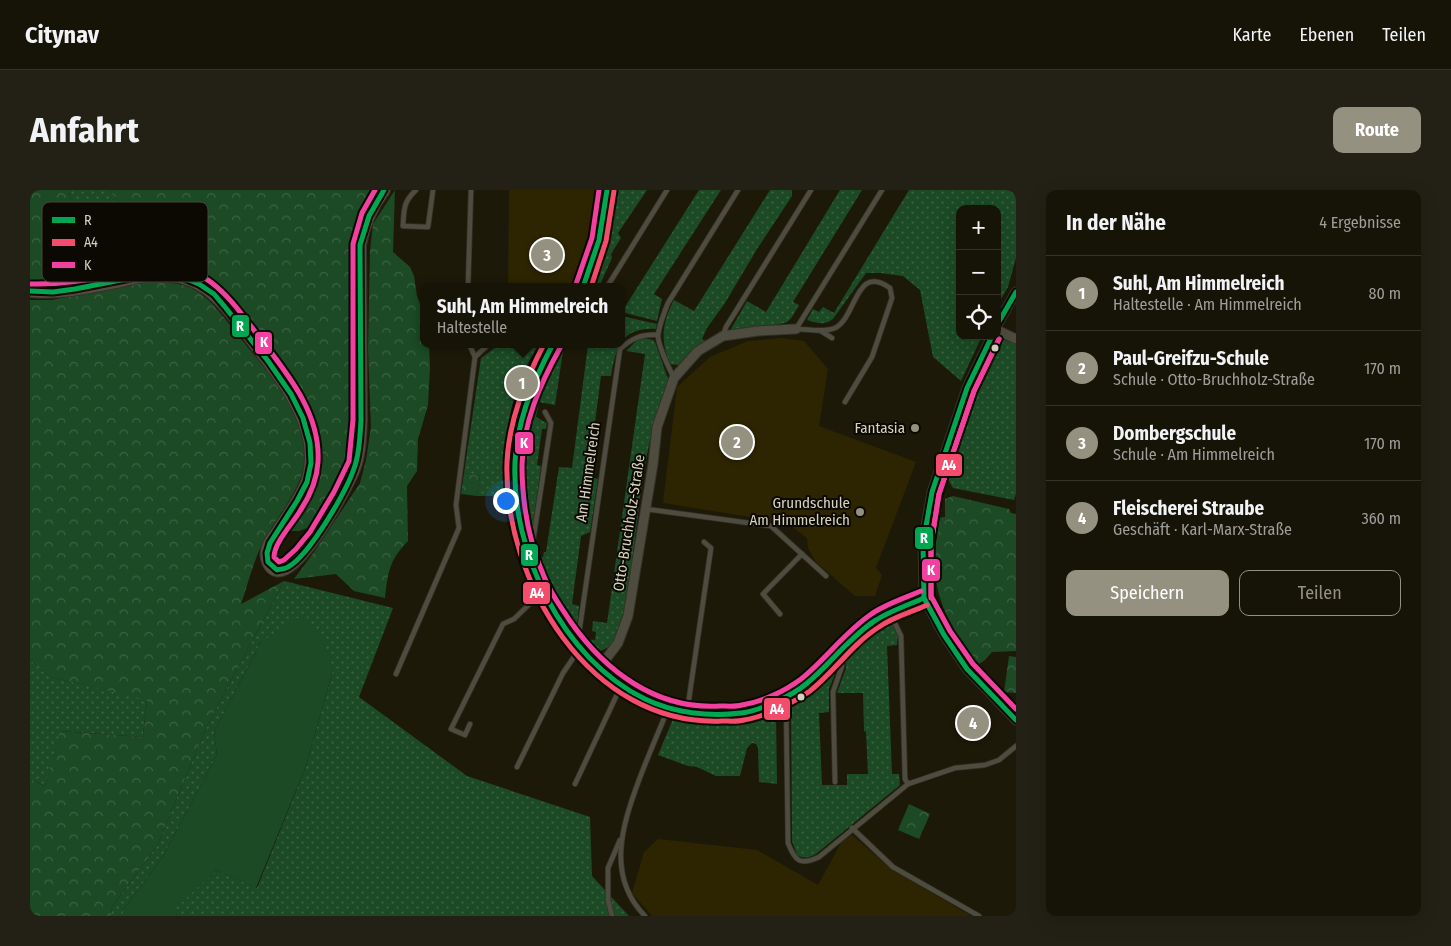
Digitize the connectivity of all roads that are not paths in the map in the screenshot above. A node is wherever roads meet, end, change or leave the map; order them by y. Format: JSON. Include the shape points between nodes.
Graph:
{"nodes":[{"id":1,"x":384,"y":190,"type":"edge"},
{"id":2,"x":416,"y":190,"type":"edge"},
{"id":3,"x":433,"y":190,"type":"edge"},
{"id":4,"x":472,"y":190,"type":"edge"},
{"id":5,"x":607,"y":190,"type":"edge"},
{"id":6,"x":667,"y":190,"type":"edge"},
{"id":7,"x":738,"y":190,"type":"edge"},
{"id":8,"x":882,"y":190,"type":"edge"},
{"id":9,"x":808,"y":191,"type":"edge"},
{"id":10,"x":112,"y":282,"type":"edge"},
{"id":11,"x":195,"y":282,"type":"edge"},
{"id":12,"x":468,"y":283,"type":"edge"},
{"id":13,"x":584,"y":283,"type":"edge"},
{"id":14,"x":609,"y":283,"type":"edge"},
{"id":15,"x":30,"y":291,"type":"edge"},
{"id":16,"x":1016,"y":292,"type":"edge"},
{"id":17,"x":1001,"y":318,"type":"edge"},
{"id":18,"x":796,"y":329,"type":"junction"},
{"id":19,"x":821,"y":331,"type":"junction"},
{"id":20,"x":1001,"y":332,"type":"edge"},
{"id":21,"x":658,"y":335,"type":"junction"},
{"id":22,"x":722,"y":336,"type":"junction"},
{"id":23,"x":832,"y":338,"type":"dead end"},
{"id":24,"x":1016,"y":339,"type":"edge"},
{"id":25,"x":990,"y":340,"type":"edge"},
{"id":26,"x":625,"y":344,"type":"edge"},
{"id":27,"x":471,"y":348,"type":"edge"},
{"id":28,"x":485,"y":348,"type":"edge"},
{"id":29,"x":551,"y":348,"type":"edge"},
{"id":30,"x":621,"y":348,"type":"edge"},
{"id":31,"x":475,"y":357,"type":"junction"},
{"id":32,"x":674,"y":378,"type":"junction"},
{"id":33,"x":845,"y":402,"type":"dead end"},
{"id":34,"x":545,"y":412,"type":"dead end"},
{"id":35,"x":645,"y":509,"type":"junction"},
{"id":36,"x":704,"y":542,"type":"dead end"},
{"id":37,"x":528,"y":554,"type":"junction"},
{"id":38,"x":802,"y":554,"type":"junction"},
{"id":39,"x":826,"y":576,"type":"dead end"},
{"id":40,"x":543,"y":591,"type":"junction"},
{"id":41,"x":924,"y":598,"type":"junction"},
{"id":42,"x":890,"y":613,"type":"junction"},
{"id":43,"x":780,"y":614,"type":"dead end"},
{"id":44,"x":571,"y":637,"type":"junction"},
{"id":45,"x":580,"y":648,"type":"junction"},
{"id":46,"x":837,"y":654,"type":"junction"},
{"id":47,"x":600,"y":668,"type":"junction"},
{"id":48,"x":396,"y":674,"type":"dead end"},
{"id":49,"x":621,"y":686,"type":"junction"},
{"id":50,"x":786,"y":697,"type":"junction"},
{"id":51,"x":668,"y":709,"type":"junction"},
{"id":52,"x":687,"y":712,"type":"junction"},
{"id":53,"x":1016,"y":720,"type":"edge"},
{"id":54,"x":470,"y":724,"type":"dead end"},
{"id":55,"x":1016,"y":746,"type":"edge"},
{"id":56,"x":517,"y":767,"type":"dead end"},
{"id":57,"x":835,"y":782,"type":"dead end"},
{"id":58,"x":575,"y":784,"type":"dead end"},
{"id":59,"x":908,"y":784,"type":"junction"},
{"id":60,"x":852,"y":828,"type":"junction"},
{"id":61,"x":622,"y":835,"type":"junction"},
{"id":62,"x":612,"y":916,"type":"edge"},
{"id":63,"x":645,"y":916,"type":"edge"},
{"id":64,"x":979,"y":916,"type":"edge"}],
"edges":[{"from":1,"to":11,"type":"main road","via":[[369,211],[360,244],[361,420],[355,467],[318,532],[295,563],[285,569],[271,567],[267,559],[268,545],[307,482],[311,458],[308,432],[289,390],[226,306]]},
{"from":2,"to":3,"type":"lane","via":[[404,208],[403,226],[428,228]]},
{"from":4,"to":12,"type":"lane"},
{"from":5,"to":13,"type":"street","via":[[598,242]]},
{"from":6,"to":14,"type":"lane"},
{"from":7,"to":21,"type":"lane","via":[[668,302]]},
{"from":8,"to":18,"type":"lane"},
{"from":9,"to":22,"type":"lane","name":"Otto-Bruchholz-Straße"},
{"from":10,"to":15,"type":"main road","via":[[74,290]]},
{"from":16,"to":17,"type":"street"},
{"from":18,"to":19,"type":"lane"},
{"from":18,"to":22,"type":"street","name":"Otto-Bruchholz-Straße"},
{"from":19,"to":23,"type":"lane"},
{"from":19,"to":33,"type":"lane","via":[[841,324],[863,285],[881,282],[890,288],[892,298],[872,357]]},
{"from":20,"to":24,"type":"street"},
{"from":21,"to":26,"type":"lane","name":"Am Himmelreich","via":[[648,334]]},
{"from":21,"to":32,"type":"lane"},
{"from":22,"to":32,"type":"street","name":"Otto-Bruchholz-Straße","via":[[698,351]]},
{"from":25,"to":41,"type":"street","via":[[967,388],[932,492],[923,543]]},
{"from":27,"to":31,"type":"lane"},
{"from":28,"to":31,"type":"lane"},
{"from":29,"to":37,"type":"street","via":[[538,371],[525,407],[516,457],[514,479],[518,516]]},
{"from":30,"to":44,"type":"lane","name":"Am Himmelreich","via":[[579,633]]},
{"from":31,"to":48,"type":"lane","via":[[456,505],[459,528]]},
{"from":32,"to":35,"type":"street","name":"Otto-Bruchholz-Straße","via":[[657,427]]},
{"from":34,"to":37,"type":"lane","via":[[551,423],[534,541]]},
{"from":35,"to":38,"type":"lane","via":[[771,526]]},
{"from":35,"to":47,"type":"street","name":"Otto-Bruchholz-Straße","via":[[628,616],[618,643]]},
{"from":36,"to":52,"type":"lane","via":[[711,548]]},
{"from":37,"to":40,"type":"street"},
{"from":38,"to":39,"type":"lane"},
{"from":38,"to":43,"type":"lane","via":[[763,594]]},
{"from":40,"to":44,"type":"street"},
{"from":40,"to":54,"type":"lane","via":[[514,619],[503,624],[450,729],[464,735]]},
{"from":41,"to":42,"type":"street"},
{"from":41,"to":53,"type":"street","via":[[967,669]]},
{"from":42,"to":46,"type":"street","via":[[876,620]]},
{"from":42,"to":59,"type":"lane","via":[[901,636],[905,779]]},
{"from":44,"to":45,"type":"street"},
{"from":45,"to":47,"type":"street"},
{"from":45,"to":56,"type":"lane","via":[[563,673]]},
{"from":46,"to":50,"type":"street","via":[[805,685]]},
{"from":46,"to":57,"type":"lane","via":[[842,666],[833,692]]},
{"from":47,"to":49,"type":"street"},
{"from":49,"to":51,"type":"street"},
{"from":49,"to":58,"type":"lane"},
{"from":50,"to":52,"type":"street","via":[[742,713]]},
{"from":50,"to":60,"type":"lane","via":[[788,843],[793,856],[800,861],[813,860]]},
{"from":51,"to":52,"type":"street"},
{"from":51,"to":61,"type":"lane","via":[[627,813]]},
{"from":55,"to":59,"type":"lane","via":[[992,763],[955,768]]},
{"from":59,"to":60,"type":"lane"},
{"from":60,"to":64,"type":"lane","via":[[894,867]]},
{"from":61,"to":62,"type":"lane","via":[[608,868],[608,900]]},
{"from":61,"to":63,"type":"lane","via":[[623,877],[636,906]]}]}
